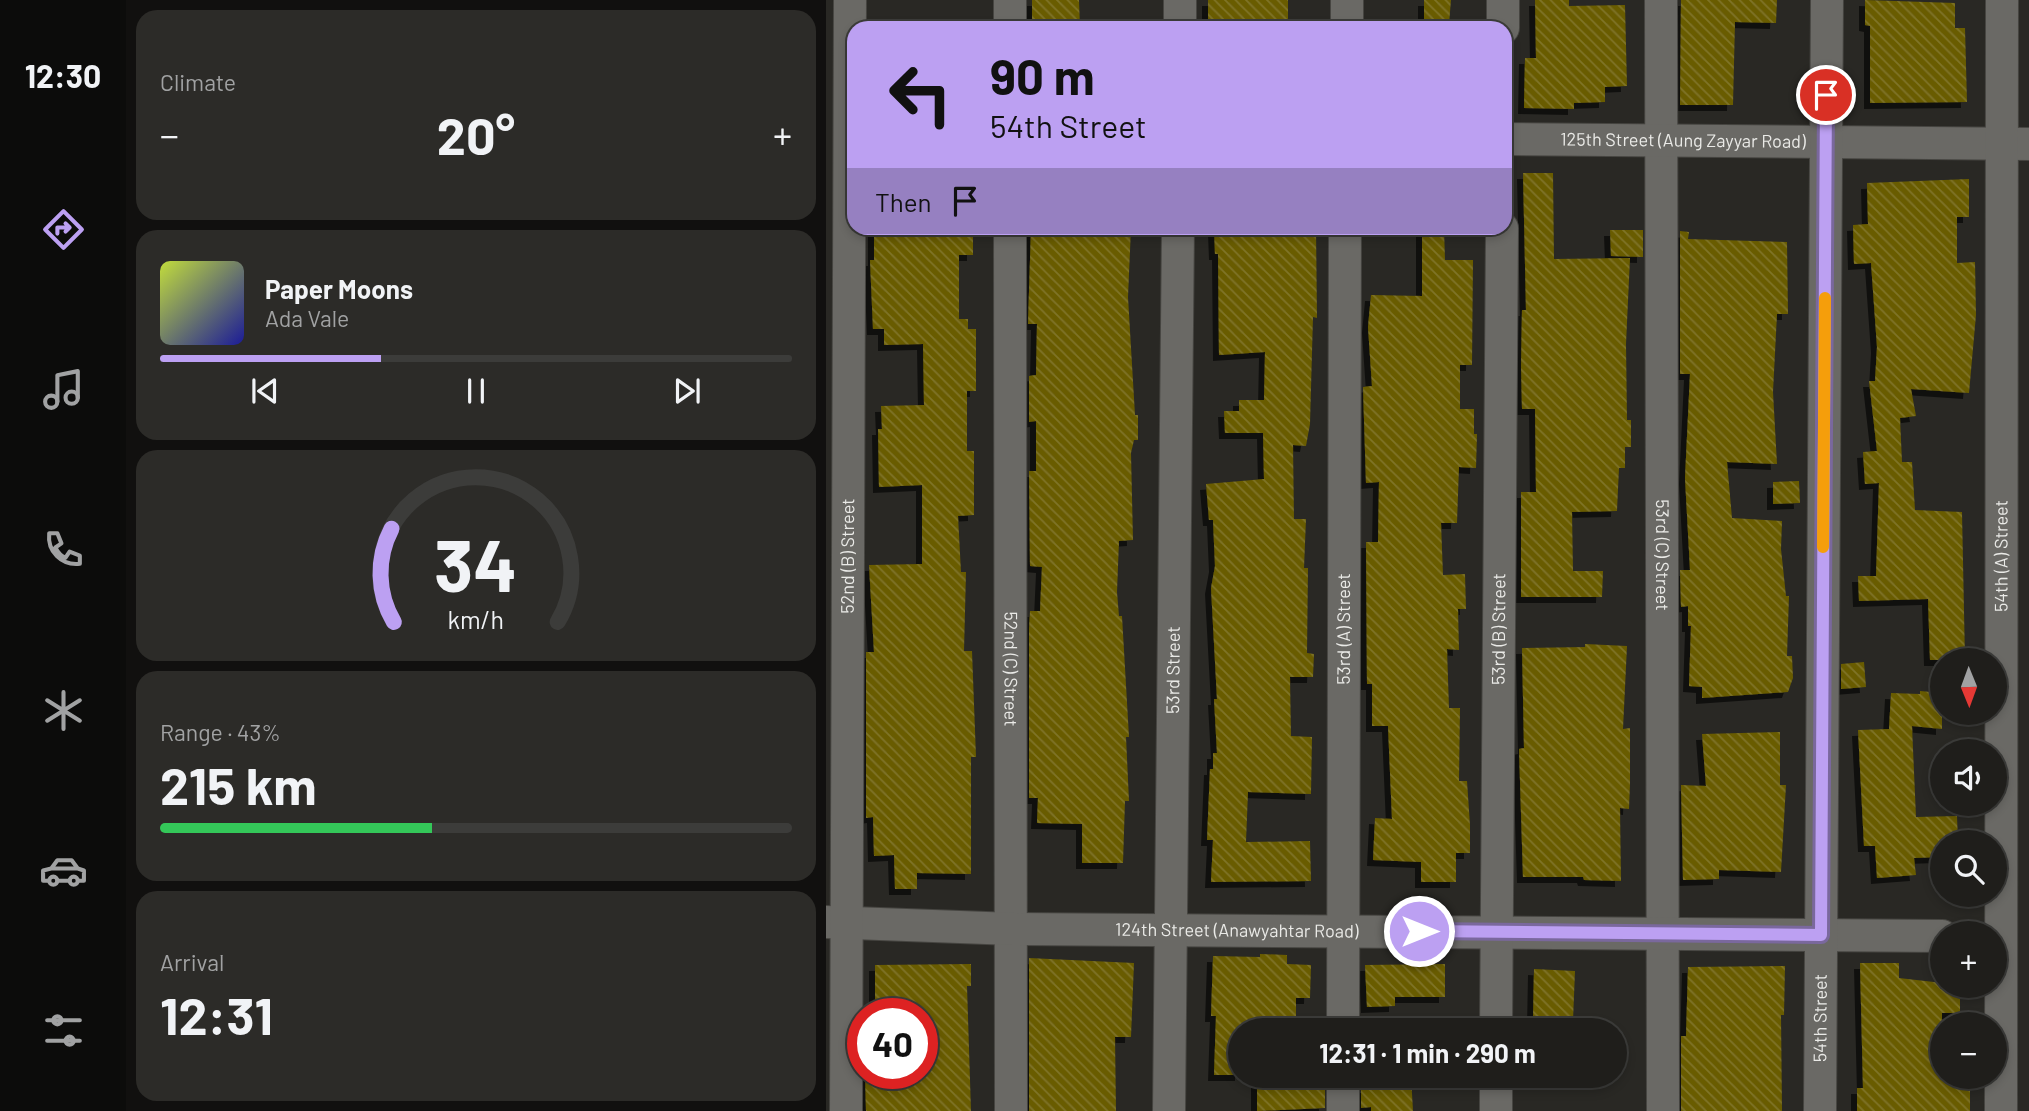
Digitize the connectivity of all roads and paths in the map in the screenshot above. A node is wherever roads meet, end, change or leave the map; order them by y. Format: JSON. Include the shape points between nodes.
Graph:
{"nodes":[{"id":1,"x":850,"y":0,"type":"edge"},
{"id":2,"x":1010,"y":0,"type":"edge"},
{"id":3,"x":1180,"y":0,"type":"edge"},
{"id":4,"x":1347,"y":0,"type":"edge"},
{"id":5,"x":1503,"y":0,"type":"edge"},
{"id":6,"x":1661,"y":0,"type":"edge"},
{"id":7,"x":1827,"y":0,"type":"edge"},
{"id":8,"x":2003,"y":0,"type":"edge"},
{"id":9,"x":849,"y":21,"type":"edge"},
{"id":10,"x":1010,"y":21,"type":"edge"},
{"id":11,"x":1180,"y":21,"type":"edge"},
{"id":12,"x":1347,"y":21,"type":"edge"},
{"id":13,"x":1503,"y":21,"type":"edge"},
{"id":14,"x":847,"y":57,"type":"edge"},
{"id":15,"x":843,"y":133,"type":"edge"},
{"id":16,"x":1512,"y":139,"type":"edge"},
{"id":17,"x":1660,"y":141,"type":"junction"},
{"id":18,"x":1826,"y":143,"type":"junction"},
{"id":19,"x":2015,"y":144,"type":"edge"},
{"id":20,"x":1010,"y":235,"type":"edge"},
{"id":21,"x":1178,"y":235,"type":"edge"},
{"id":22,"x":1345,"y":235,"type":"edge"},
{"id":23,"x":1502,"y":235,"type":"edge"},
{"id":24,"x":836,"y":922,"type":"edge"},
{"id":25,"x":1013,"y":929,"type":"junction"},
{"id":26,"x":1172,"y":930,"type":"junction"},
{"id":27,"x":1343,"y":931,"type":"junction"},
{"id":28,"x":1495,"y":932,"type":"junction"},
{"id":29,"x":1663,"y":933,"type":"junction"},
{"id":30,"x":1821,"y":935,"type":"junction"},
{"id":31,"x":1930,"y":936,"type":"edge"},
{"id":32,"x":2009,"y":937,"type":"edge"},
{"id":33,"x":1343,"y":1018,"type":"edge"},
{"id":34,"x":1496,"y":1018,"type":"edge"},
{"id":35,"x":1343,"y":1088,"type":"edge"},
{"id":36,"x":1496,"y":1088,"type":"edge"},
{"id":37,"x":846,"y":1111,"type":"edge"},
{"id":38,"x":1011,"y":1111,"type":"edge"},
{"id":39,"x":1169,"y":1111,"type":"edge"},
{"id":40,"x":1343,"y":1111,"type":"edge"},
{"id":41,"x":1496,"y":1111,"type":"edge"},
{"id":42,"x":1663,"y":1111,"type":"edge"},
{"id":43,"x":1820,"y":1111,"type":"edge"},
{"id":44,"x":2001,"y":1111,"type":"edge"}],
"edges":[{"from":1,"to":9,"type":"street","name":"52nd (B) Street"},
{"from":2,"to":10,"type":"street"},
{"from":3,"to":11,"type":"street"},
{"from":4,"to":12,"type":"street"},
{"from":5,"to":13,"type":"street"},
{"from":6,"to":17,"type":"street","name":"53rd (C) Street"},
{"from":7,"to":18,"type":"street","name":"54th Street"},
{"from":8,"to":19,"type":"street","name":"54th (A) Street"},
{"from":14,"to":15,"type":"street","name":"52nd (B) Street"},
{"from":15,"to":24,"type":"street","name":"52nd (B) Street"},
{"from":16,"to":17,"type":"street","name":"125th Street (Aung Zayyar Road)"},
{"from":17,"to":18,"type":"street","name":"125th Street (Aung Zayyar Road)"},
{"from":17,"to":29,"type":"street","name":"53rd (C) Street"},
{"from":18,"to":19,"type":"street","name":"125th Street (Aung Zayyar Road)"},
{"from":18,"to":30,"type":"street","name":"54th Street"},
{"from":19,"to":32,"type":"street","name":"54th (A) Street"},
{"from":20,"to":25,"type":"street","name":"52nd (C) Street"},
{"from":21,"to":26,"type":"street","name":"53rd Street"},
{"from":22,"to":27,"type":"street","name":"53rd (A) Street"},
{"from":23,"to":28,"type":"street","name":"53rd (B) Street"},
{"from":24,"to":25,"type":"street","name":"124th Street (Anawyahtar Road)"},
{"from":24,"to":37,"type":"street","name":"52nd (B) Street"},
{"from":25,"to":26,"type":"street","name":"124th Street (Anawyahtar Road)"},
{"from":25,"to":38,"type":"street","name":"52nd (C) Street"},
{"from":26,"to":27,"type":"street","name":"124th Street (Anawyahtar Road)"},
{"from":26,"to":39,"type":"street","name":"53rd Street"},
{"from":27,"to":28,"type":"street","name":"124th Street (Anawyahtar Road)"},
{"from":27,"to":33,"type":"street","name":"53rd (A) Street"},
{"from":28,"to":29,"type":"street","name":"124th Street (Anawyahtar Road)"},
{"from":28,"to":34,"type":"street","name":"53rd (B) Street"},
{"from":29,"to":30,"type":"street","name":"124th Street (Anawyahtar Road)"},
{"from":29,"to":42,"type":"street","name":"53rd (C) Street"},
{"from":30,"to":31,"type":"street","name":"124th Street (Anawyahtar Road)"},
{"from":30,"to":43,"type":"street","name":"54th Street"},
{"from":32,"to":44,"type":"street","name":"54th (A) Street"},
{"from":35,"to":40,"type":"street"},
{"from":36,"to":41,"type":"street"}]}
